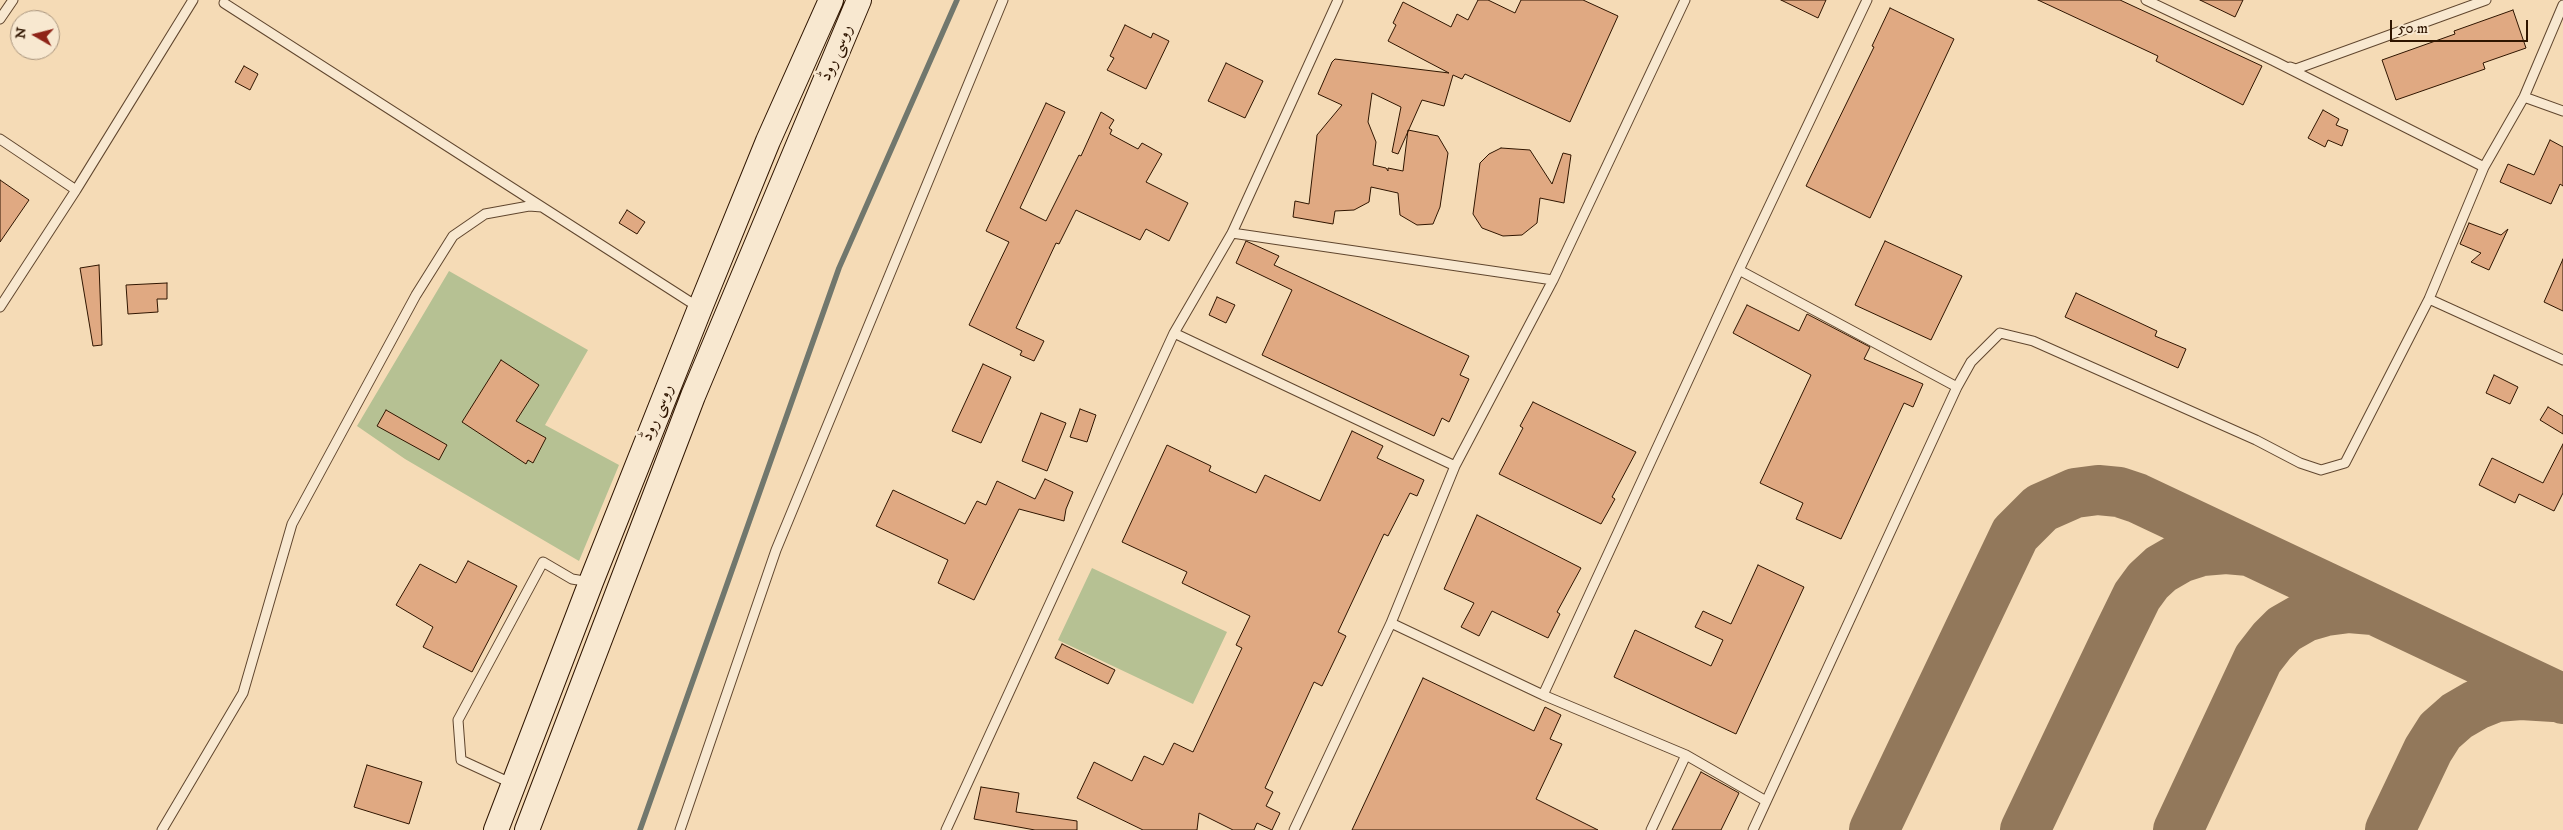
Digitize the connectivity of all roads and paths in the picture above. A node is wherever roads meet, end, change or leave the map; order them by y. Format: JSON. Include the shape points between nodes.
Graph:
{"nodes":[{"id":1,"x":13,"y":0,"type":"edge"},
{"id":2,"x":192,"y":0,"type":"edge"},
{"id":3,"x":830,"y":0,"type":"edge"},
{"id":4,"x":860,"y":0,"type":"edge"},
{"id":5,"x":1003,"y":0,"type":"edge"},
{"id":6,"x":1338,"y":0,"type":"edge"},
{"id":7,"x":1685,"y":0,"type":"edge"},
{"id":8,"x":1867,"y":0,"type":"edge"},
{"id":9,"x":2146,"y":0,"type":"edge"},
{"id":10,"x":2486,"y":0,"type":"edge"},
{"id":11,"x":224,"y":3,"type":"dead end"},
{"id":12,"x":2563,"y":5,"type":"edge"},
{"id":13,"x":0,"y":19,"type":"edge"},
{"id":14,"x":2274,"y":61,"type":"junction"},
{"id":15,"x":2524,"y":97,"type":"junction"},
{"id":16,"x":2563,"y":111,"type":"edge"},
{"id":17,"x":0,"y":139,"type":"edge"},
{"id":18,"x":2484,"y":167,"type":"junction"},
{"id":19,"x":76,"y":190,"type":"junction"},
{"id":20,"x":542,"y":207,"type":"junction"},
{"id":21,"x":1232,"y":233,"type":"junction"},
{"id":22,"x":1739,"y":270,"type":"junction"},
{"id":23,"x":1553,"y":280,"type":"junction"},
{"id":24,"x":2430,"y":298,"type":"junction"},
{"id":25,"x":0,"y":307,"type":"edge"},
{"id":26,"x":700,"y":308,"type":"junction"},
{"id":27,"x":1174,"y":333,"type":"junction"},
{"id":28,"x":2563,"y":360,"type":"edge"},
{"id":29,"x":1957,"y":386,"type":"junction"},
{"id":30,"x":1455,"y":466,"type":"junction"},
{"id":31,"x":591,"y":582,"type":"junction"},
{"id":32,"x":1391,"y":623,"type":"junction"},
{"id":33,"x":1543,"y":695,"type":"junction"},
{"id":34,"x":1686,"y":755,"type":"junction"},
{"id":35,"x":513,"y":784,"type":"junction"},
{"id":36,"x":540,"y":796,"type":"junction"},
{"id":37,"x":1766,"y":801,"type":"junction"},
{"id":38,"x":162,"y":830,"type":"edge"},
{"id":39,"x":496,"y":830,"type":"edge"},
{"id":40,"x":526,"y":830,"type":"edge"},
{"id":41,"x":680,"y":830,"type":"edge"},
{"id":42,"x":946,"y":830,"type":"edge"},
{"id":43,"x":1294,"y":830,"type":"edge"},
{"id":44,"x":1651,"y":830,"type":"edge"},
{"id":45,"x":1753,"y":830,"type":"edge"}],
"edges":[{"from":1,"to":13,"type":"lane"},
{"from":2,"to":19,"type":"lane"},
{"from":3,"to":26,"type":"main road","name":"روسی روڈ"},
{"from":4,"to":36,"type":"main road","name":"روسی روڈ","via":[[692,396]]},
{"from":5,"to":41,"type":"lane","via":[[776,550]]},
{"from":6,"to":21,"type":"lane"},
{"from":7,"to":23,"type":"lane"},
{"from":8,"to":22,"type":"lane"},
{"from":9,"to":14,"type":"lane"},
{"from":10,"to":14,"type":"lane","via":[[2296,69]]},
{"from":11,"to":20,"type":"lane"},
{"from":12,"to":15,"type":"lane"},
{"from":14,"to":18,"type":"lane"},
{"from":15,"to":16,"type":"lane"},
{"from":15,"to":18,"type":"lane"},
{"from":17,"to":19,"type":"lane"},
{"from":18,"to":24,"type":"lane"},
{"from":19,"to":25,"type":"lane"},
{"from":20,"to":26,"type":"lane"},
{"from":20,"to":38,"type":"lane","via":[[529,206],[486,214],[452,236],[416,295],[292,524],[243,693]]},
{"from":21,"to":23,"type":"lane"},
{"from":21,"to":27,"type":"lane"},
{"from":22,"to":29,"type":"lane"},
{"from":22,"to":33,"type":"lane"},
{"from":23,"to":30,"type":"lane"},
{"from":24,"to":28,"type":"lane"},
{"from":24,"to":29,"type":"lane","via":[[2345,463],[2321,470],[2033,341],[2000,333],[1971,362]]},
{"from":26,"to":31,"type":"main road","name":"روسی روڈ"},
{"from":27,"to":30,"type":"lane"},
{"from":27,"to":42,"type":"lane"},
{"from":29,"to":37,"type":"lane"},
{"from":30,"to":32,"type":"lane"},
{"from":31,"to":35,"type":"main road","name":"روسی روڈ"},
{"from":31,"to":35,"type":"lane","via":[[572,579],[542,562],[458,720],[461,760]]},
{"from":32,"to":33,"type":"lane"},
{"from":32,"to":43,"type":"lane"},
{"from":33,"to":34,"type":"lane"},
{"from":34,"to":37,"type":"lane"},
{"from":34,"to":44,"type":"lane"},
{"from":35,"to":36,"type":"main road"},
{"from":35,"to":39,"type":"main road","name":"روسی روڈ"},
{"from":36,"to":40,"type":"main road","name":"روسی روڈ"},
{"from":37,"to":45,"type":"lane"}]}
